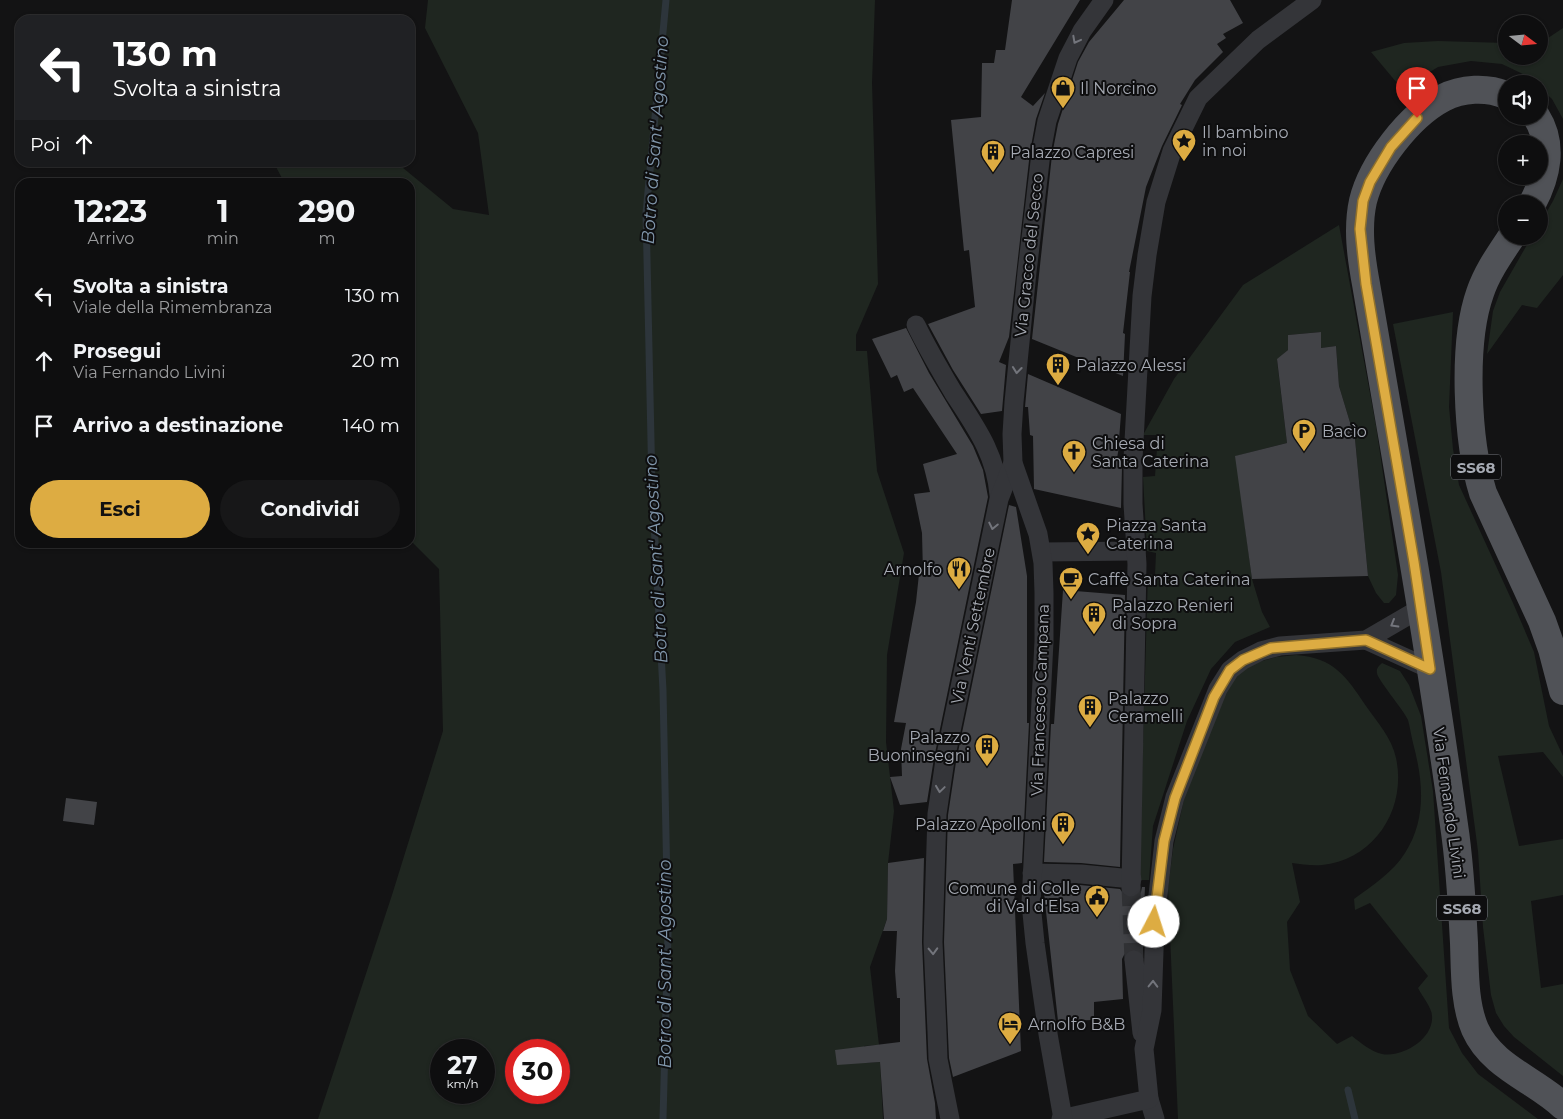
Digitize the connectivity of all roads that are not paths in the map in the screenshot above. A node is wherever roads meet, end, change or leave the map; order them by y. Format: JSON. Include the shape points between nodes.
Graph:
{"nodes":[{"id":1,"x":1104,"y":0,"type":"edge"},
{"id":2,"x":1312,"y":0,"type":"edge"},
{"id":3,"x":1498,"y":92,"type":"edge"},
{"id":4,"x":1540,"y":125,"type":"edge"},
{"id":5,"x":1536,"y":195,"type":"edge"},
{"id":6,"x":1507,"y":245,"type":"edge"},
{"id":7,"x":916,"y":325,"type":"dead end"},
{"id":8,"x":1013,"y":464,"type":"junction"},
{"id":9,"x":999,"y":499,"type":"junction"},
{"id":10,"x":1042,"y":552,"type":"junction"},
{"id":11,"x":1136,"y":552,"type":"junction"},
{"id":12,"x":1421,"y":608,"type":"junction"},
{"id":13,"x":1366,"y":640,"type":"junction"},
{"id":14,"x":1430,"y":669,"type":"junction"},
{"id":15,"x":1563,"y":691,"type":"edge"},
{"id":16,"x":1032,"y":873,"type":"junction"},
{"id":17,"x":1134,"y":960,"type":"tunnel mouth"},
{"id":18,"x":1144,"y":1049,"type":"junction"},
{"id":19,"x":1149,"y":1099,"type":"junction"},
{"id":20,"x":1563,"y":1106,"type":"edge"},
{"id":21,"x":950,"y":1119,"type":"edge"},
{"id":22,"x":1062,"y":1119,"type":"edge"},
{"id":23,"x":1155,"y":1119,"type":"edge"}],
"edges":[{"from":1,"to":8,"type":"street","name":"Via Gracco del Secco","one_way":true,"via":[[1082,30],[1068,58],[1043,138],[1014,402]]},
{"from":2,"to":11,"type":"street","via":[[1258,40],[1204,92],[1191,110],[1163,176],[1150,236],[1140,318],[1133,459]]},
{"from":3,"to":12,"type":"main road","number":"SS68","via":[[1468,91],[1443,98],[1426,109],[1382,158],[1361,210],[1360,241],[1365,278]]},
{"from":4,"to":5,"type":"main road","via":[[1547,156]]},
{"from":6,"to":15,"type":"main road","number":"SS68","via":[[1484,284],[1474,320],[1470,384],[1472,447],[1483,493],[1540,615]]},
{"from":7,"to":9,"type":"street","via":[[986,444],[996,474]]},
{"from":8,"to":9,"type":"street","name":"Via Venti Settembre"},
{"from":8,"to":10,"type":"street","name":"Via Francesco Campana"},
{"from":9,"to":21,"type":"street","name":"Via Venti Settembre","one_way":true,"via":[[945,760],[937,814],[933,942],[940,1067]]},
{"from":10,"to":11,"type":"street"},
{"from":10,"to":16,"type":"street","name":"Via Francesco Campana","via":[[1044,641]]},
{"from":11,"to":16,"type":"street","via":[[1132,883],[1081,874]]},
{"from":12,"to":13,"type":"street","one_way":true},
{"from":12,"to":14,"type":"main road","number":"SS68"},
{"from":13,"to":14,"type":"street"},
{"from":18,"to":13,"type":"street","one_way":true,"via":[[1152,1010],[1154,922],[1164,841],[1177,792],[1214,697],[1230,670],[1260,651],[1290,645]]},
{"from":14,"to":20,"type":"main road","name":"Via Fernando Livini","number":"SS68","via":[[1456,838],[1466,990],[1474,1026],[1493,1055]]},
{"from":16,"to":22,"type":"street","name":"Via Francesco Campana","via":[[1032,922]]},
{"from":17,"to":18,"type":"street"},
{"from":18,"to":19,"type":"street"},
{"from":19,"to":22,"type":"street"},
{"from":19,"to":23,"type":"street"}]}
